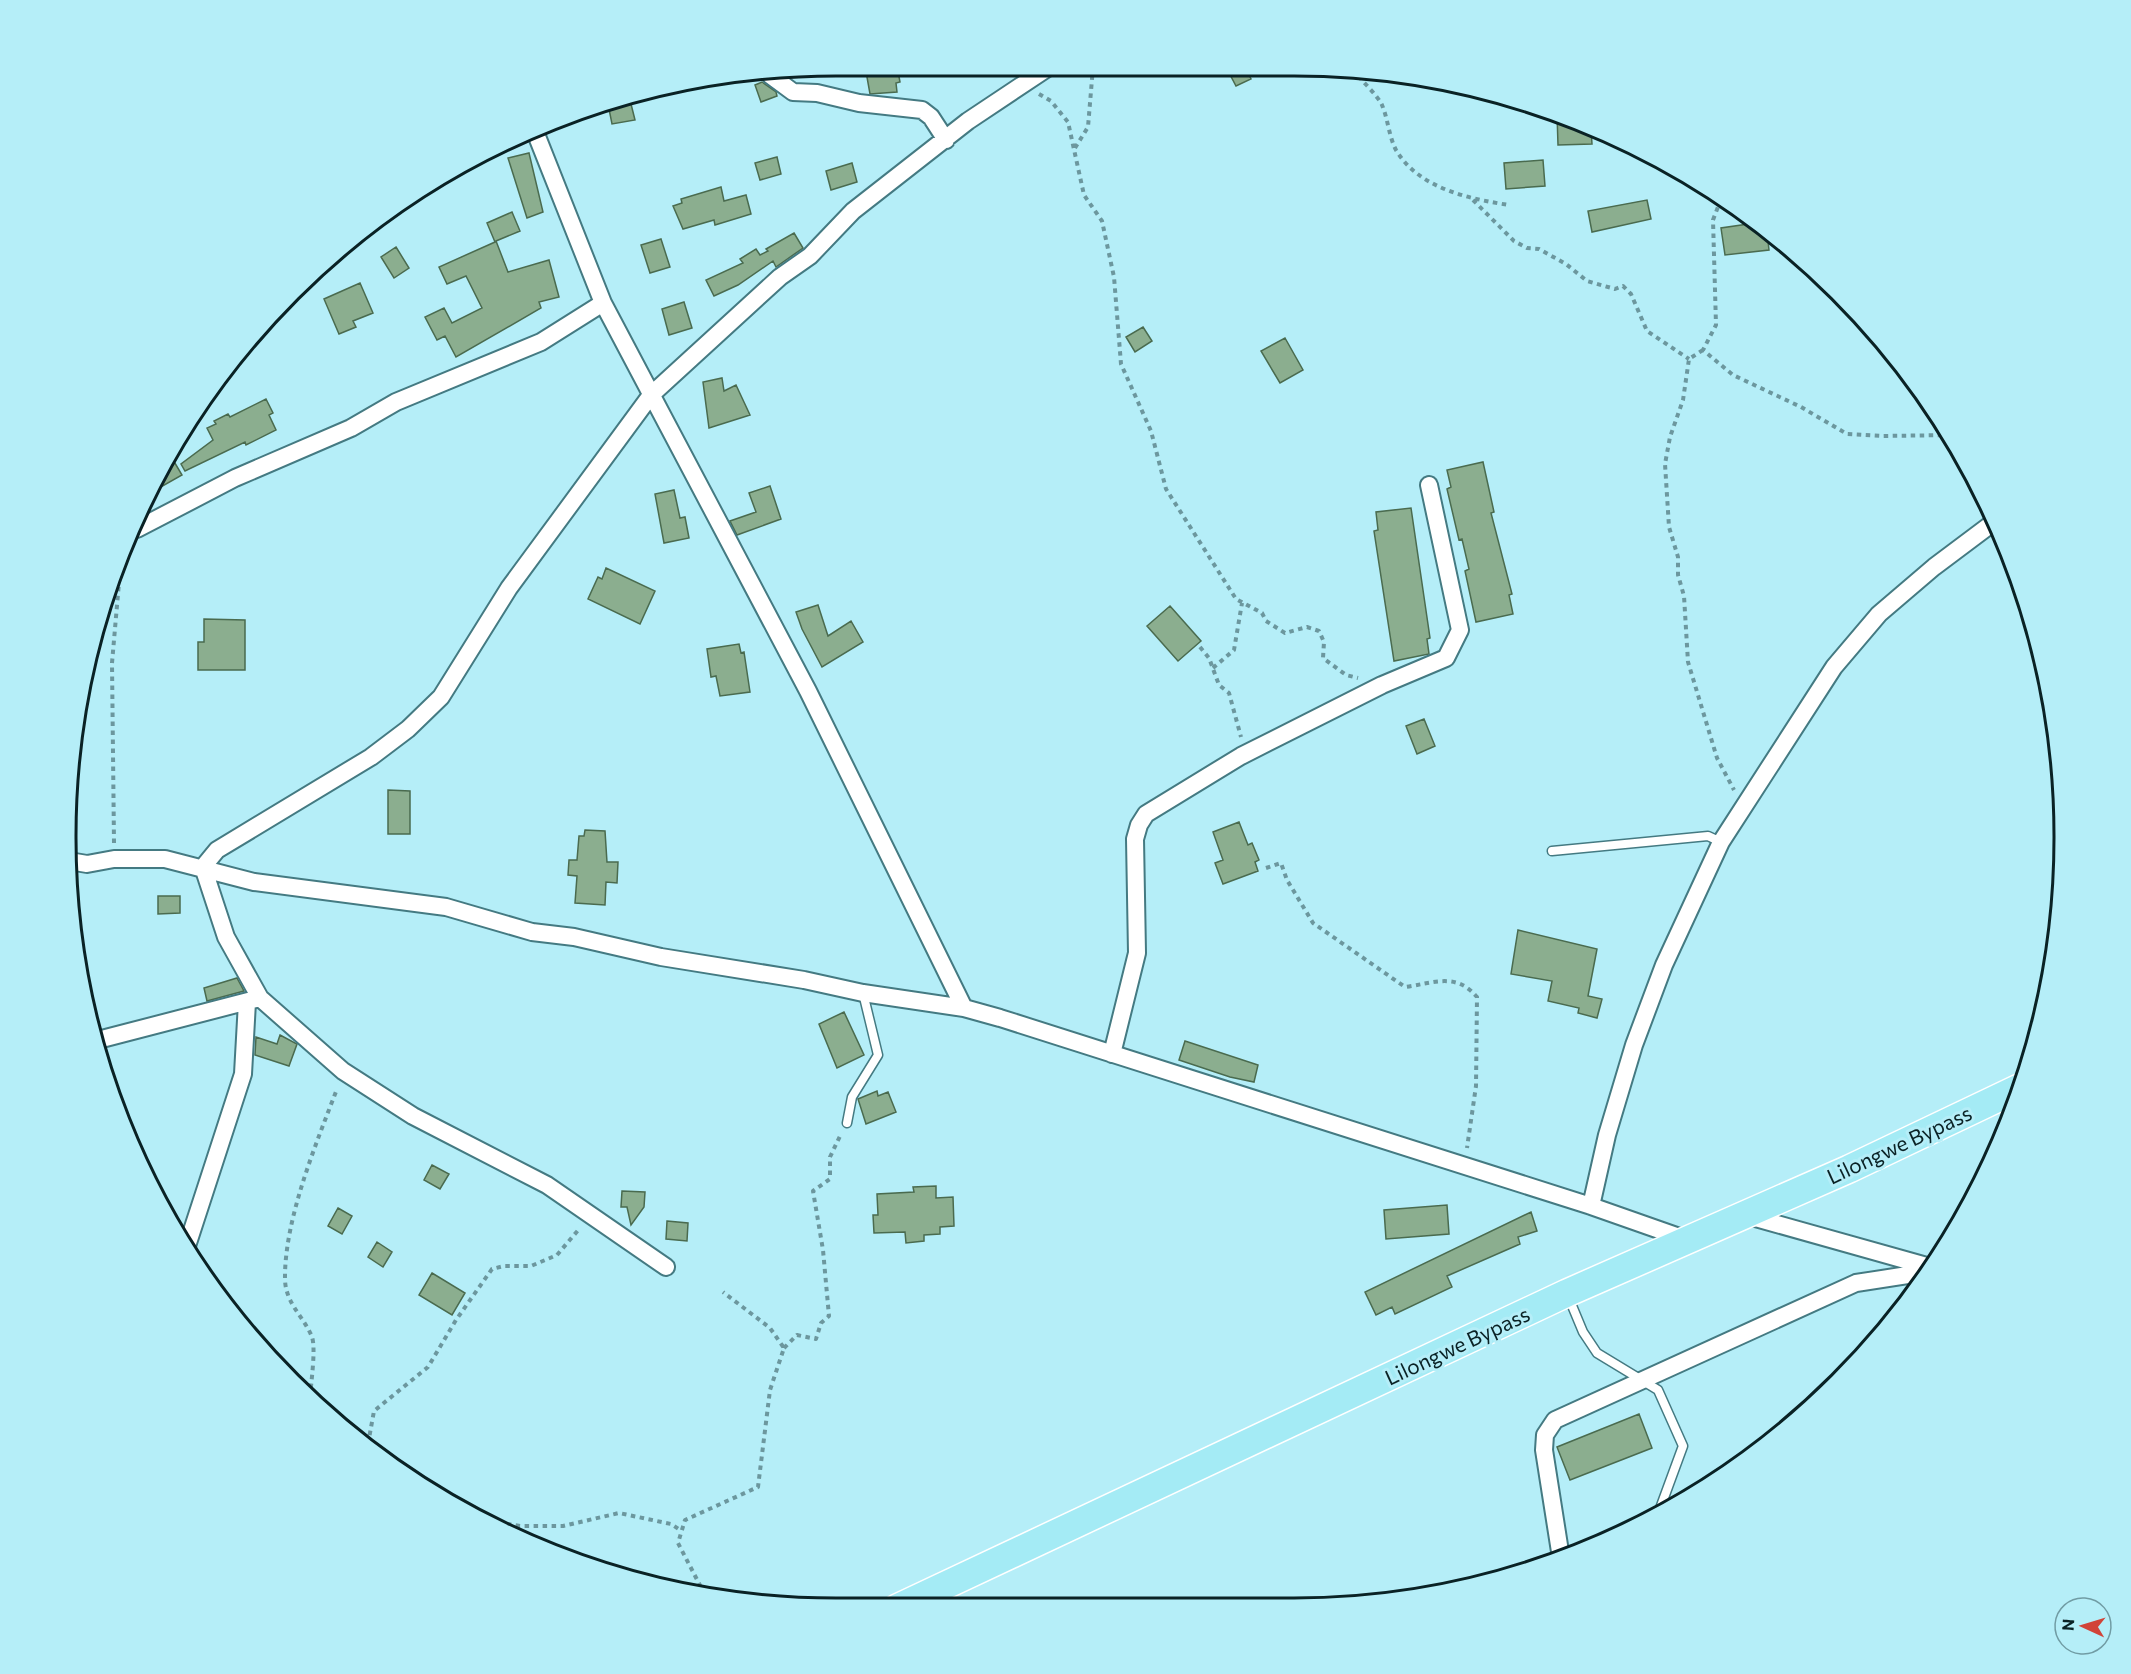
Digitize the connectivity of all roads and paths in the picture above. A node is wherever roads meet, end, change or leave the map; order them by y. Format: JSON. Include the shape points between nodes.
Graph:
{"nodes":[{"id":1,"x":1032,"y":77,"type":"edge"},
{"id":2,"x":1092,"y":77,"type":"edge"},
{"id":3,"x":776,"y":79,"type":"edge"},
{"id":4,"x":1362,"y":80,"type":"edge"},
{"id":5,"x":1021,"y":83,"type":"junction"},
{"id":6,"x":537,"y":138,"type":"edge"},
{"id":7,"x":946,"y":140,"type":"junction"},
{"id":8,"x":1074,"y":149,"type":"junction"},
{"id":9,"x":1473,"y":200,"type":"junction"},
{"id":10,"x":1509,"y":205,"type":"dead end"},
{"id":11,"x":1718,"y":206,"type":"edge"},
{"id":12,"x":603,"y":303,"type":"junction"},
{"id":13,"x":1703,"y":350,"type":"junction"},
{"id":14,"x":1689,"y":359,"type":"junction"},
{"id":15,"x":651,"y":395,"type":"junction"},
{"id":16,"x":1939,"y":435,"type":"edge"},
{"id":17,"x":1429,"y":485,"type":"dead end"},
{"id":18,"x":144,"y":526,"type":"edge"},
{"id":19,"x":1988,"y":527,"type":"edge"},
{"id":20,"x":118,"y":589,"type":"edge"},
{"id":21,"x":1242,"y":603,"type":"junction"},
{"id":22,"x":1200,"y":647,"type":"dead end"},
{"id":23,"x":1214,"y":668,"type":"junction"},
{"id":24,"x":1382,"y":684,"type":"junction"},
{"id":25,"x":1241,"y":756,"type":"junction"},
{"id":26,"x":1742,"y":807,"type":"junction"},
{"id":27,"x":1721,"y":842,"type":"junction"},
{"id":28,"x":1552,"y":851,"type":"dead end"},
{"id":29,"x":114,"y":859,"type":"junction"},
{"id":30,"x":77,"y":862,"type":"edge"},
{"id":31,"x":203,"y":867,"type":"junction"},
{"id":32,"x":1266,"y":868,"type":"dead end"},
{"id":33,"x":862,"y":993,"type":"junction"},
{"id":34,"x":253,"y":1000,"type":"junction"},
{"id":35,"x":964,"y":1008,"type":"junction"},
{"id":36,"x":103,"y":1039,"type":"edge"},
{"id":37,"x":1112,"y":1054,"type":"junction"},
{"id":38,"x":344,"y":1071,"type":"junction"},
{"id":39,"x":2010,"y":1092,"type":"edge"},
{"id":40,"x":847,"y":1123,"type":"joint"},
{"id":41,"x":1465,"y":1166,"type":"junction"},
{"id":42,"x":1591,"y":1206,"type":"junction"},
{"id":43,"x":1741,"y":1214,"type":"junction"},
{"id":44,"x":589,"y":1215,"type":"junction"},
{"id":45,"x":190,"y":1236,"type":"edge"},
{"id":46,"x":1685,"y":1239,"type":"junction"},
{"id":47,"x":1922,"y":1265,"type":"edge"},
{"id":48,"x":666,"y":1267,"type":"dead end"},
{"id":49,"x":1916,"y":1274,"type":"edge"},
{"id":50,"x":723,"y":1292,"type":"dead end"},
{"id":51,"x":1567,"y":1293,"type":"junction"},
{"id":52,"x":784,"y":1348,"type":"junction"},
{"id":53,"x":1641,"y":1381,"type":"junction"},
{"id":54,"x":311,"y":1386,"type":"edge"},
{"id":55,"x":369,"y":1436,"type":"edge"},
{"id":56,"x":1662,"y":1502,"type":"edge"},
{"id":57,"x":517,"y":1526,"type":"edge"},
{"id":58,"x":680,"y":1530,"type":"junction"},
{"id":59,"x":1560,"y":1549,"type":"edge"},
{"id":60,"x":700,"y":1585,"type":"edge"},
{"id":61,"x":918,"y":1598,"type":"edge"}],
"edges":[{"from":1,"to":5,"type":"street"},
{"from":2,"to":8,"type":"path","via":[[1088,126]]},
{"from":3,"to":7,"type":"street","via":[[793,92],[921,110],[931,117]]},
{"from":4,"to":9,"type":"path","via":[[1381,103],[1396,149],[1428,179]]},
{"from":5,"to":7,"type":"street"},
{"from":5,"to":8,"type":"path","via":[[1052,101],[1068,122]]},
{"from":6,"to":12,"type":"street"},
{"from":7,"to":15,"type":"street","via":[[854,211],[810,255],[780,277]]},
{"from":8,"to":21,"type":"path","via":[[1084,195],[1102,221],[1112,266],[1121,364],[1151,431],[1166,489]]},
{"from":9,"to":10,"type":"path"},
{"from":9,"to":14,"type":"path","via":[[1514,241],[1539,249],[1587,281],[1615,289],[1623,286],[1631,294],[1647,330]]},
{"from":11,"to":13,"type":"path","via":[[1713,220],[1716,325]]},
{"from":12,"to":15,"type":"street"},
{"from":12,"to":18,"type":"street","via":[[541,342],[396,402],[351,428],[235,478]]},
{"from":13,"to":14,"type":"path"},
{"from":13,"to":16,"type":"path","via":[[1733,375],[1801,407],[1846,434]]},
{"from":14,"to":26,"type":"path","via":[[1683,400],[1665,464],[1669,527],[1684,596],[1688,662],[1717,758]]},
{"from":15,"to":31,"type":"street","via":[[509,588],[441,697],[391,743],[216,850]]},
{"from":15,"to":35,"type":"street","via":[[808,691]]},
{"from":17,"to":24,"type":"street","via":[[1460,630],[1446,658]]},
{"from":19,"to":26,"type":"street","via":[[1880,614],[1834,667]]},
{"from":20,"to":29,"type":"path","via":[[112,663]]},
{"from":21,"to":23,"type":"path","via":[[1234,650]]},
{"from":21,"to":24,"type":"path","via":[[1262,613],[1266,621],[1285,633],[1307,627],[1319,631],[1324,642],[1323,658],[1346,675]]},
{"from":22,"to":23,"type":"path"},
{"from":23,"to":25,"type":"path","via":[[1220,685],[1229,693],[1241,738]]},
{"from":24,"to":25,"type":"street"},
{"from":25,"to":37,"type":"street","via":[[1156,806],[1139,825],[1135,839],[1137,953]]},
{"from":26,"to":27,"type":"street"},
{"from":27,"to":28,"type":"lane","via":[[1708,836]]},
{"from":27,"to":42,"type":"street","via":[[1664,965],[1634,1045]]},
{"from":29,"to":30,"type":"street"},
{"from":29,"to":31,"type":"street","via":[[165,859]]},
{"from":31,"to":33,"type":"street","via":[[254,882],[446,907],[532,932]]},
{"from":31,"to":34,"type":"street","via":[[226,937]]},
{"from":32,"to":41,"type":"path","via":[[1281,863],[1313,923],[1405,987],[1449,981],[1466,984],[1477,997],[1476,1086]]},
{"from":33,"to":35,"type":"street"},
{"from":33,"to":40,"type":"lane","via":[[878,1055],[852,1097]]},
{"from":34,"to":36,"type":"street"},
{"from":34,"to":38,"type":"street"},
{"from":34,"to":45,"type":"street","via":[[243,1074]]},
{"from":35,"to":37,"type":"street"},
{"from":37,"to":41,"type":"street"},
{"from":38,"to":44,"type":"street","via":[[413,1116],[548,1185]]},
{"from":38,"to":54,"type":"path","via":[[304,1177],[285,1281],[291,1306],[313,1339]]},
{"from":39,"to":43,"type":"main road","name":"Lilongwe Bypass","via":[[1849,1169]]},
{"from":40,"to":52,"type":"path","via":[[830,1157],[830,1179],[813,1191],[829,1316],[821,1323],[816,1339],[797,1335]]},
{"from":41,"to":42,"type":"street"},
{"from":42,"to":46,"type":"street"},
{"from":43,"to":46,"type":"main road","name":"Lilongwe Bypass"},
{"from":43,"to":47,"type":"street"},
{"from":44,"to":48,"type":"street"},
{"from":44,"to":55,"type":"path","via":[[557,1255],[531,1266],[492,1269],[428,1367],[374,1411]]},
{"from":46,"to":51,"type":"main road","name":"Lilongwe Bypass"},
{"from":49,"to":53,"type":"street","via":[[1856,1283]]},
{"from":50,"to":52,"type":"path","via":[[770,1328]]},
{"from":51,"to":53,"type":"lane","via":[[1583,1332],[1598,1353]]},
{"from":51,"to":61,"type":"main road","name":"Lilongwe Bypass"},
{"from":52,"to":58,"type":"path","via":[[770,1390],[758,1487],[685,1520]]},
{"from":53,"to":56,"type":"lane","via":[[1658,1390],[1683,1446]]},
{"from":53,"to":59,"type":"street","via":[[1555,1420],[1545,1435]]},
{"from":57,"to":58,"type":"path","via":[[563,1526],[619,1513],[671,1524]]},
{"from":58,"to":60,"type":"path","via":[[678,1543]]}]}
